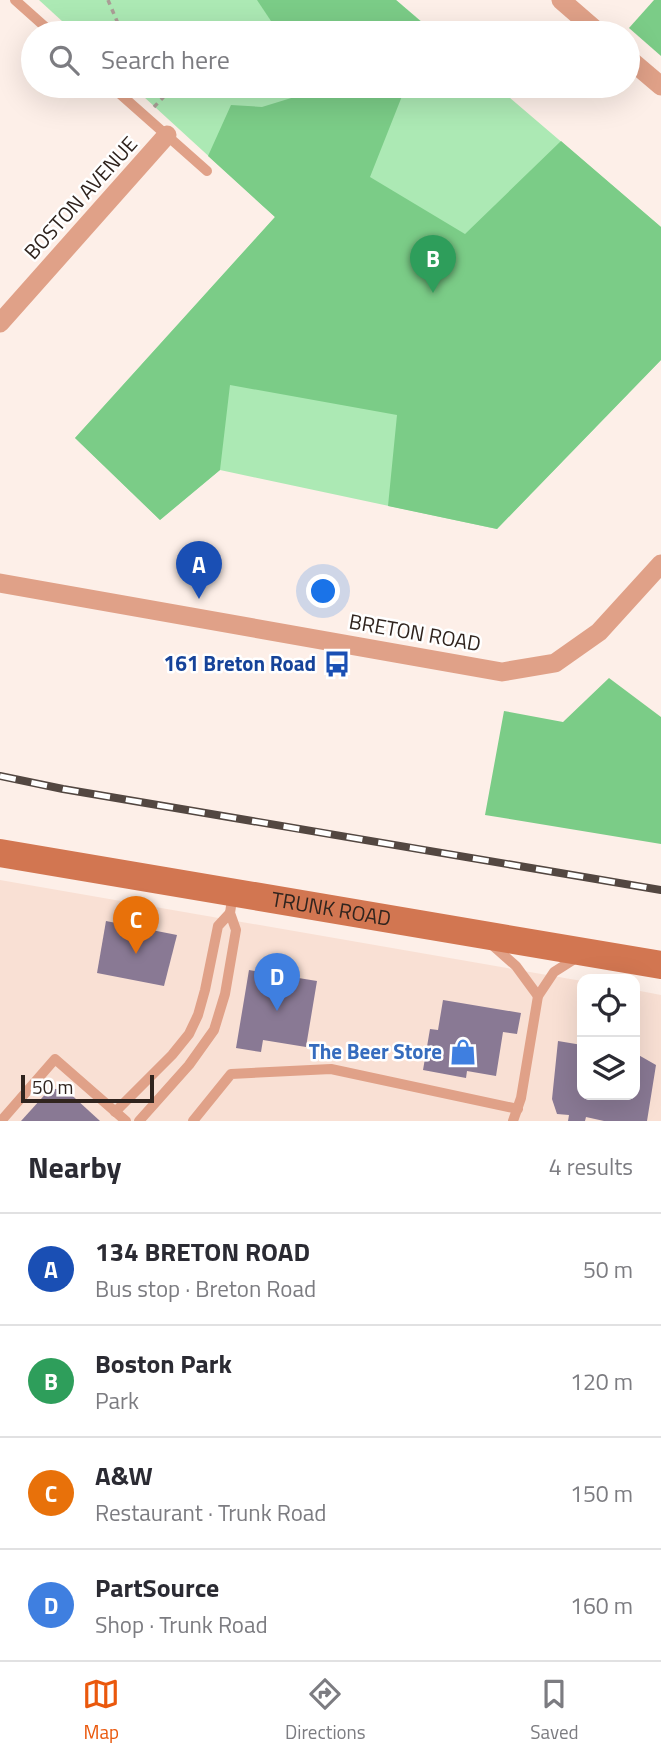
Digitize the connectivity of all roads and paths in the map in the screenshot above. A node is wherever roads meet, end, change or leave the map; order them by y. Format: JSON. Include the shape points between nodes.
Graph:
{"nodes":[{"id":1,"x":15,"y":0,"type":"edge"},
{"id":2,"x":108,"y":0,"type":"edge"},
{"id":3,"x":561,"y":0,"type":"edge"},
{"id":4,"x":39,"y":21,"type":"edge"},
{"id":5,"x":117,"y":21,"type":"edge"},
{"id":6,"x":585,"y":21,"type":"edge"},
{"id":7,"x":640,"y":68,"type":"edge"},
{"id":8,"x":661,"y":86,"type":"edge"},
{"id":9,"x":125,"y":98,"type":"edge"},
{"id":10,"x":162,"y":98,"type":"edge"},
{"id":11,"x":146,"y":117,"type":"junction"},
{"id":12,"x":167,"y":135,"type":"junction"},
{"id":13,"x":207,"y":171,"type":"dead end"},
{"id":14,"x":0,"y":323,"type":"edge"},
{"id":15,"x":661,"y":564,"type":"edge"},
{"id":16,"x":0,"y":583,"type":"edge"},
{"id":17,"x":0,"y":853,"type":"edge"},
{"id":18,"x":232,"y":903,"type":"junction"},
{"id":19,"x":481,"y":934,"type":"junction"},
{"id":20,"x":586,"y":952,"type":"junction"},
{"id":21,"x":661,"y":965,"type":"edge"},
{"id":22,"x":538,"y":996,"type":"junction"},
{"id":23,"x":518,"y":1109,"type":"junction"},
{"id":24,"x":116,"y":1112,"type":"junction"},
{"id":25,"x":1,"y":1121,"type":"edge"},
{"id":26,"x":126,"y":1121,"type":"edge"},
{"id":27,"x":139,"y":1121,"type":"edge"},
{"id":28,"x":193,"y":1121,"type":"edge"},
{"id":29,"x":513,"y":1121,"type":"edge"}],
"edges":[{"from":1,"to":4,"type":"lane"},
{"from":2,"to":5,"type":"path"},
{"from":3,"to":6,"type":"street"},
{"from":7,"to":8,"type":"street"},
{"from":9,"to":11,"type":"lane"},
{"from":10,"to":11,"type":"path"},
{"from":11,"to":12,"type":"lane"},
{"from":12,"to":13,"type":"lane"},
{"from":12,"to":14,"type":"street","name":"BOSTON AVENUE"},
{"from":15,"to":16,"type":"street","name":"BRETON ROAD","via":[[599,632],[555,663],[502,672]]},
{"from":17,"to":18,"type":"main road","name":"TRUNK ROAD"},
{"from":18,"to":19,"type":"main road","name":"TRUNK ROAD"},
{"from":18,"to":24,"type":"lane","via":[[218,926],[202,1002],[189,1034]]},
{"from":18,"to":27,"type":"lane","via":[[236,930],[214,1030]]},
{"from":19,"to":20,"type":"main road","name":"TRUNK ROAD"},
{"from":19,"to":22,"type":"lane","via":[[516,966]]},
{"from":20,"to":21,"type":"main road","name":"TRUNK ROAD"},
{"from":20,"to":22,"type":"lane","via":[[554,972]]},
{"from":22,"to":23,"type":"lane"},
{"from":23,"to":28,"type":"lane","via":[[331,1069],[231,1074]]},
{"from":23,"to":29,"type":"lane"},
{"from":24,"to":25,"type":"lane","via":[[55,1059]]},
{"from":24,"to":26,"type":"lane"}]}
